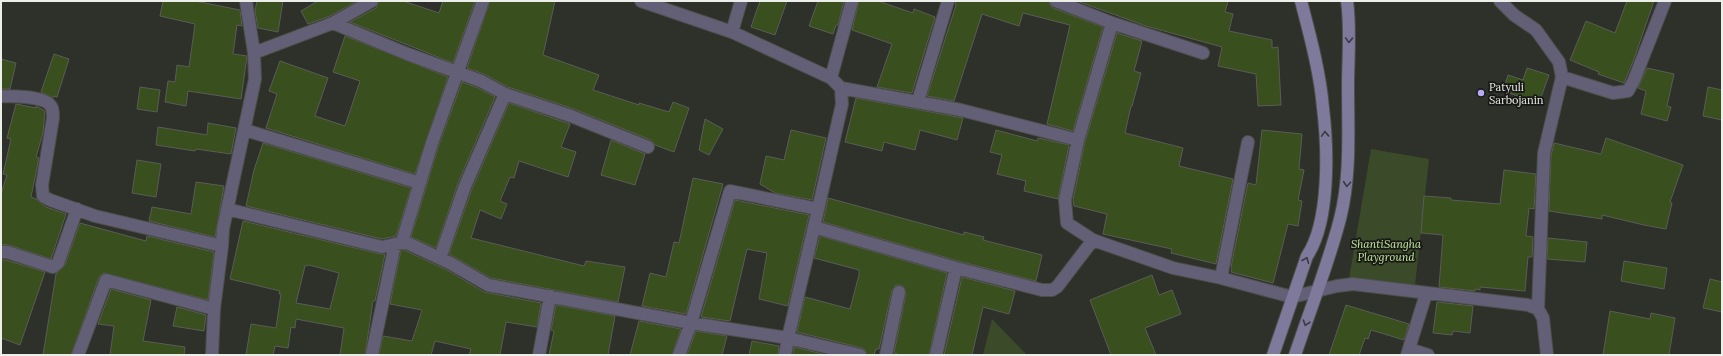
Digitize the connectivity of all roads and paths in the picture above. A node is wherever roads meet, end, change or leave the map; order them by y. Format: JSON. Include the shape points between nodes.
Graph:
{"nodes":[{"id":1,"x":246,"y":1,"type":"edge"},
{"id":2,"x":372,"y":1,"type":"edge"},
{"id":3,"x":483,"y":1,"type":"edge"},
{"id":4,"x":641,"y":1,"type":"edge"},
{"id":5,"x":741,"y":1,"type":"edge"},
{"id":6,"x":852,"y":1,"type":"edge"},
{"id":7,"x":948,"y":1,"type":"edge"},
{"id":8,"x":1056,"y":1,"type":"edge"},
{"id":9,"x":1301,"y":1,"type":"edge"},
{"id":10,"x":1347,"y":1,"type":"edge"},
{"id":11,"x":1500,"y":1,"type":"edge"},
{"id":12,"x":1665,"y":1,"type":"edge"},
{"id":13,"x":333,"y":23,"type":"junction"},
{"id":14,"x":1112,"y":23,"type":"junction"},
{"id":15,"x":732,"y":32,"type":"junction"},
{"id":16,"x":254,"y":52,"type":"junction"},
{"id":17,"x":1203,"y":53,"type":"dead end"},
{"id":18,"x":457,"y":73,"type":"junction"},
{"id":19,"x":1562,"y":77,"type":"junction"},
{"id":20,"x":831,"y":78,"type":"junction"},
{"id":21,"x":841,"y":88,"type":"junction"},
{"id":22,"x":505,"y":94,"type":"junction"},
{"id":23,"x":1,"y":96,"type":"edge"},
{"id":24,"x":918,"y":101,"type":"junction"},
{"id":25,"x":245,"y":130,"type":"junction"},
{"id":26,"x":1078,"y":140,"type":"junction"},
{"id":27,"x":1248,"y":142,"type":"dead end"},
{"id":28,"x":648,"y":147,"type":"dead end"},
{"id":29,"x":420,"y":183,"type":"junction"},
{"id":30,"x":77,"y":209,"type":"junction"},
{"id":31,"x":227,"y":209,"type":"junction"},
{"id":32,"x":818,"y":209,"type":"junction"},
{"id":33,"x":814,"y":227,"type":"junction"},
{"id":34,"x":1093,"y":240,"type":"junction"},
{"id":35,"x":398,"y":243,"type":"junction"},
{"id":36,"x":222,"y":246,"type":"junction"},
{"id":37,"x":1,"y":252,"type":"edge"},
{"id":38,"x":440,"y":258,"type":"junction"},
{"id":39,"x":956,"y":268,"type":"junction"},
{"id":40,"x":1221,"y":278,"type":"junction"},
{"id":41,"x":1317,"y":290,"type":"junction"},
{"id":42,"x":899,"y":292,"type":"dead end"},
{"id":43,"x":1426,"y":294,"type":"junction"},
{"id":44,"x":550,"y":296,"type":"junction"},
{"id":45,"x":1292,"y":297,"type":"junction"},
{"id":46,"x":214,"y":309,"type":"junction"},
{"id":47,"x":1538,"y":309,"type":"junction"},
{"id":48,"x":691,"y":323,"type":"junction"},
{"id":49,"x":788,"y":338,"type":"junction"},
{"id":50,"x":1408,"y":352,"type":"edge"},
{"id":51,"x":372,"y":354,"type":"edge"},
{"id":52,"x":78,"y":355,"type":"edge"},
{"id":53,"x":212,"y":355,"type":"edge"},
{"id":54,"x":539,"y":355,"type":"edge"},
{"id":55,"x":679,"y":355,"type":"edge"},
{"id":56,"x":785,"y":355,"type":"edge"},
{"id":57,"x":860,"y":355,"type":"edge"},
{"id":58,"x":886,"y":355,"type":"edge"},
{"id":59,"x":936,"y":355,"type":"edge"},
{"id":60,"x":1273,"y":355,"type":"edge"},
{"id":61,"x":1295,"y":355,"type":"edge"},
{"id":62,"x":1428,"y":355,"type":"edge"},
{"id":63,"x":1547,"y":355,"type":"edge"}],
"edges":[{"from":1,"to":16,"type":"street"},
{"from":2,"to":13,"type":"street"},
{"from":3,"to":18,"type":"street"},
{"from":4,"to":15,"type":"street"},
{"from":5,"to":15,"type":"street"},
{"from":6,"to":20,"type":"street"},
{"from":7,"to":24,"type":"street"},
{"from":8,"to":14,"type":"street"},
{"from":45,"to":9,"type":"main road","one_way":true,"via":[[1306,256],[1314,246],[1317,236],[1325,186],[1324,108]]},
{"from":10,"to":41,"type":"main road","one_way":true,"via":[[1350,24],[1349,153],[1346,188],[1340,219]]},
{"from":11,"to":19,"type":"street","via":[[1514,15],[1536,30],[1559,62]]},
{"from":12,"to":19,"type":"street","via":[[1628,91],[1614,93]]},
{"from":13,"to":16,"type":"street"},
{"from":13,"to":18,"type":"street"},
{"from":14,"to":17,"type":"street"},
{"from":14,"to":26,"type":"street"},
{"from":15,"to":20,"type":"street"},
{"from":16,"to":25,"type":"street","via":[[255,79]]},
{"from":18,"to":22,"type":"street","via":[[481,81]]},
{"from":18,"to":29,"type":"street"},
{"from":19,"to":47,"type":"street","via":[[1544,153]]},
{"from":20,"to":21,"type":"street"},
{"from":21,"to":24,"type":"street"},
{"from":21,"to":32,"type":"street","via":[[842,104]]},
{"from":22,"to":28,"type":"street","via":[[571,116]]},
{"from":22,"to":38,"type":"street","via":[[465,186]]},
{"from":23,"to":30,"type":"street","via":[[39,99],[53,108],[42,185],[43,196]]},
{"from":24,"to":26,"type":"street"},
{"from":25,"to":29,"type":"street"},
{"from":25,"to":31,"type":"street"},
{"from":26,"to":34,"type":"street","via":[[1065,200],[1068,223]]},
{"from":27,"to":40,"type":"street"},
{"from":29,"to":35,"type":"street"},
{"from":30,"to":36,"type":"street"},
{"from":30,"to":37,"type":"street","via":[[58,263],[53,267]]},
{"from":31,"to":35,"type":"street","via":[[382,247]]},
{"from":31,"to":36,"type":"street"},
{"from":32,"to":33,"type":"street"},
{"from":32,"to":48,"type":"street","via":[[730,191]]},
{"from":33,"to":39,"type":"street"},
{"from":33,"to":49,"type":"street"},
{"from":34,"to":39,"type":"street","via":[[1052,290],[1020,286]]},
{"from":34,"to":40,"type":"street","via":[[1173,268]]},
{"from":35,"to":38,"type":"street"},
{"from":35,"to":51,"type":"street"},
{"from":36,"to":46,"type":"street"},
{"from":38,"to":44,"type":"street","via":[[488,285]]},
{"from":39,"to":59,"type":"street"},
{"from":40,"to":45,"type":"street"},
{"from":41,"to":43,"type":"street","via":[[1353,284]]},
{"from":41,"to":45,"type":"street"},
{"from":41,"to":61,"type":"main road","one_way":true},
{"from":42,"to":58,"type":"street"},
{"from":43,"to":47,"type":"street","via":[[1528,305]]},
{"from":43,"to":50,"type":"street"},
{"from":44,"to":48,"type":"street"},
{"from":44,"to":54,"type":"street"},
{"from":45,"to":60,"type":"main road"},
{"from":46,"to":52,"type":"street","via":[[106,280]]},
{"from":46,"to":53,"type":"street"},
{"from":47,"to":63,"type":"street","via":[[1543,318]]},
{"from":48,"to":49,"type":"street"},
{"from":48,"to":55,"type":"street"},
{"from":49,"to":56,"type":"street"},
{"from":49,"to":57,"type":"street"},
{"from":50,"to":62,"type":"street"}]}
